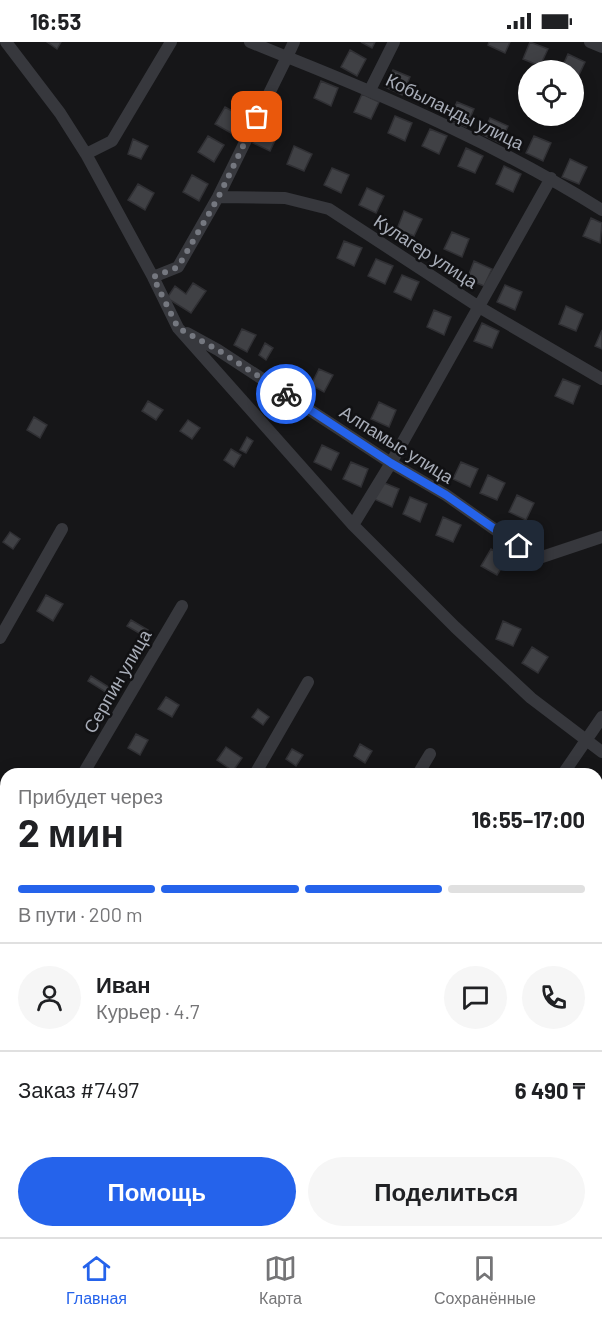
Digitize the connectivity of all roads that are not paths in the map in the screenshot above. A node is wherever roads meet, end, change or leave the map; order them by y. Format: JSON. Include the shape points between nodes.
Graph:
{"nodes":[{"id":1,"x":6,"y":42,"type":"edge"},
{"id":2,"x":171,"y":42,"type":"edge"},
{"id":3,"x":250,"y":42,"type":"edge"},
{"id":4,"x":294,"y":42,"type":"edge"},
{"id":5,"x":394,"y":42,"type":"edge"},
{"id":6,"x":590,"y":42,"type":"edge"},
{"id":7,"x":602,"y":47,"type":"edge"},
{"id":8,"x":287,"y":57,"type":"junction"},
{"id":9,"x":370,"y":90,"type":"junction"},
{"id":10,"x":86,"y":154,"type":"junction"},
{"id":11,"x":550,"y":178,"type":"junction"},
{"id":12,"x":218,"y":198,"type":"junction"},
{"id":13,"x":602,"y":210,"type":"edge"},
{"id":14,"x":153,"y":277,"type":"junction"},
{"id":15,"x":479,"y":307,"type":"junction"},
{"id":16,"x":178,"y":328,"type":"junction"},
{"id":17,"x":602,"y":379,"type":"edge"},
{"id":18,"x":391,"y":463,"type":"junction"},
{"id":19,"x":353,"y":525,"type":"junction"},
{"id":20,"x":62,"y":529,"type":"dead end"},
{"id":21,"x":602,"y":537,"type":"edge"},
{"id":22,"x":182,"y":606,"type":"dead end"},
{"id":23,"x":0,"y":638,"type":"edge"},
{"id":24,"x":308,"y":682,"type":"dead end"},
{"id":25,"x":602,"y":717,"type":"edge"},
{"id":26,"x":587,"y":739,"type":"junction"},
{"id":27,"x":602,"y":752,"type":"edge"},
{"id":28,"x":430,"y":754,"type":"dead end"},
{"id":29,"x":87,"y":768,"type":"edge"},
{"id":30,"x":258,"y":768,"type":"edge"},
{"id":31,"x":422,"y":768,"type":"edge"},
{"id":32,"x":567,"y":768,"type":"edge"}],
"edges":[{"from":1,"to":10,"type":"street"},
{"from":2,"to":10,"type":"street","via":[[112,141]]},
{"from":3,"to":8,"type":"street","name":"Кобыланды улица"},
{"from":4,"to":8,"type":"street"},
{"from":5,"to":9,"type":"street"},
{"from":6,"to":7,"type":"street"},
{"from":8,"to":9,"type":"street","name":"Кобыланды улица"},
{"from":8,"to":12,"type":"street"},
{"from":9,"to":11,"type":"street","name":"Кобыланды улица"},
{"from":10,"to":14,"type":"street"},
{"from":11,"to":13,"type":"street","name":"Кобыланды улица"},
{"from":11,"to":15,"type":"street"},
{"from":12,"to":14,"type":"street","via":[[178,267]]},
{"from":12,"to":15,"type":"street","name":"Кулагер улица","via":[[285,198],[329,209]]},
{"from":14,"to":16,"type":"street"},
{"from":15,"to":17,"type":"street","name":"Кулагер улица"},
{"from":15,"to":18,"type":"street"},
{"from":16,"to":18,"type":"street","name":"Алпамыс улица"},
{"from":16,"to":19,"type":"street"},
{"from":18,"to":19,"type":"street"},
{"from":18,"to":21,"type":"street","name":"Алпамыс улица","via":[[539,558]]},
{"from":19,"to":26,"type":"street","via":[[531,698]]},
{"from":20,"to":23,"type":"street"},
{"from":22,"to":29,"type":"street","name":"Серпин улица"},
{"from":24,"to":30,"type":"street"},
{"from":25,"to":26,"type":"street"},
{"from":26,"to":27,"type":"street"},
{"from":26,"to":32,"type":"street"},
{"from":28,"to":31,"type":"street"}]}
